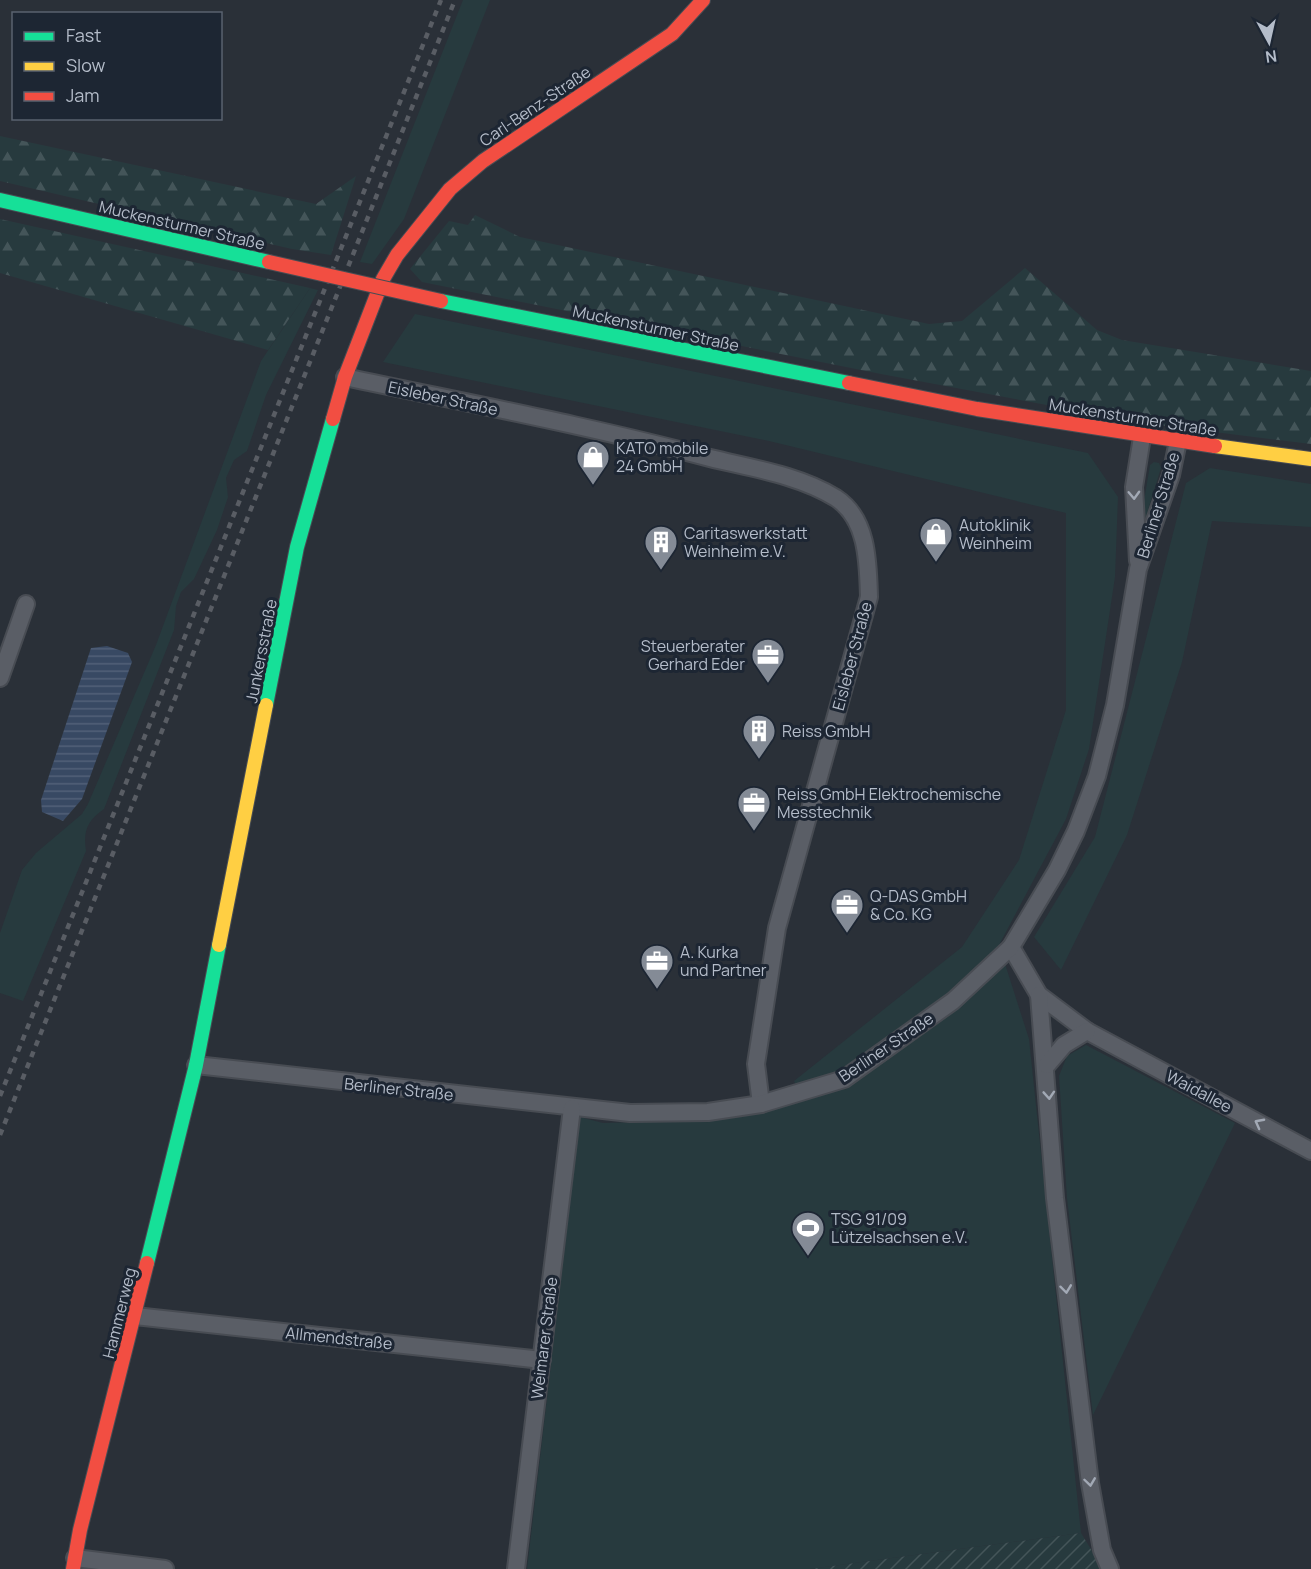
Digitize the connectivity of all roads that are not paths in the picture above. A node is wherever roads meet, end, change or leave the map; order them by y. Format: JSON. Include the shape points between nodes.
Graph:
{"nodes":[{"id":1,"x":703,"y":0,"type":"edge"},
{"id":2,"x":0,"y":200,"type":"edge"},
{"id":3,"x":397,"y":255,"type":"joint"},
{"id":4,"x":345,"y":376,"type":"junction"},
{"id":5,"x":1142,"y":437,"type":"junction"},
{"id":6,"x":1178,"y":441,"type":"junction"},
{"id":7,"x":1311,"y":459,"type":"edge"},
{"id":8,"x":1138,"y":569,"type":"junction"},
{"id":9,"x":26,"y":604,"type":"dead end"},
{"id":10,"x":0,"y":678,"type":"edge"},
{"id":11,"x":1011,"y":947,"type":"junction"},
{"id":12,"x":1039,"y":995,"type":"junction"},
{"id":13,"x":1087,"y":1031,"type":"junction"},
{"id":14,"x":196,"y":1065,"type":"junction"},
{"id":15,"x":1047,"y":1065,"type":"junction"},
{"id":16,"x":761,"y":1104,"type":"junction"},
{"id":17,"x":572,"y":1108,"type":"junction"},
{"id":18,"x":1311,"y":1150,"type":"edge"},
{"id":19,"x":135,"y":1316,"type":"junction"},
{"id":20,"x":542,"y":1360,"type":"junction"},
{"id":21,"x":74,"y":1564,"type":"edge"},
{"id":22,"x":165,"y":1569,"type":"edge"},
{"id":23,"x":516,"y":1569,"type":"edge"},
{"id":24,"x":1110,"y":1569,"type":"edge"}],
"edges":[{"from":1,"to":3,"type":"street","name":"Carl-Benz-Straße","via":[[672,34],[483,161],[450,189]]},
{"from":2,"to":5,"type":"street","name":"Muckensturmer Straße","bridge":true,"via":[[441,301],[847,384]]},
{"from":3,"to":4,"type":"street","name":"Junkersstraße","via":[[383,279]]},
{"from":4,"to":14,"type":"street","name":"Junkersstraße","via":[[297,549]]},
{"from":4,"to":16,"type":"street","name":"Eisleber Straße","via":[[667,447],[797,480],[837,499],[858,523],[868,554],[869,597],[777,928],[756,1064]]},
{"from":5,"to":6,"type":"street","name":"Muckensturmer Straße"},
{"from":5,"to":8,"type":"street","name":"Berliner Straße","one_way":true,"via":[[1134,487]]},
{"from":6,"to":7,"type":"street","name":"Muckensturmer Straße"},
{"from":6,"to":8,"type":"street","name":"Berliner Straße","via":[[1171,475]]},
{"from":8,"to":11,"type":"street","name":"Berliner Straße","via":[[1115,705],[1097,776],[1057,870]]},
{"from":9,"to":10,"type":"street"},
{"from":11,"to":12,"type":"street","name":"Waidallee"},
{"from":11,"to":16,"type":"street","name":"Berliner Straße","via":[[953,1000],[844,1079]]},
{"from":12,"to":13,"type":"street","name":"Waidallee"},
{"from":12,"to":15,"type":"street"},
{"from":13,"to":15,"type":"street","via":[[1064,1045]]},
{"from":18,"to":13,"type":"street","name":"Waidallee","one_way":true},
{"from":14,"to":17,"type":"street","name":"Berliner Straße"},
{"from":14,"to":19,"type":"street","name":"Hammerweg"},
{"from":15,"to":24,"type":"street","one_way":true,"via":[[1055,1198],[1090,1483],[1102,1550]]},
{"from":16,"to":17,"type":"street","name":"Berliner Straße","via":[[708,1112],[630,1113]]},
{"from":17,"to":20,"type":"street","name":"Weimarer Straße"},
{"from":19,"to":20,"type":"street","name":"Allmendstraße"},
{"from":19,"to":21,"type":"street","name":"Hammerweg"},
{"from":20,"to":23,"type":"street","name":"Weimarer Straße"},
{"from":21,"to":22,"type":"street"}]}
